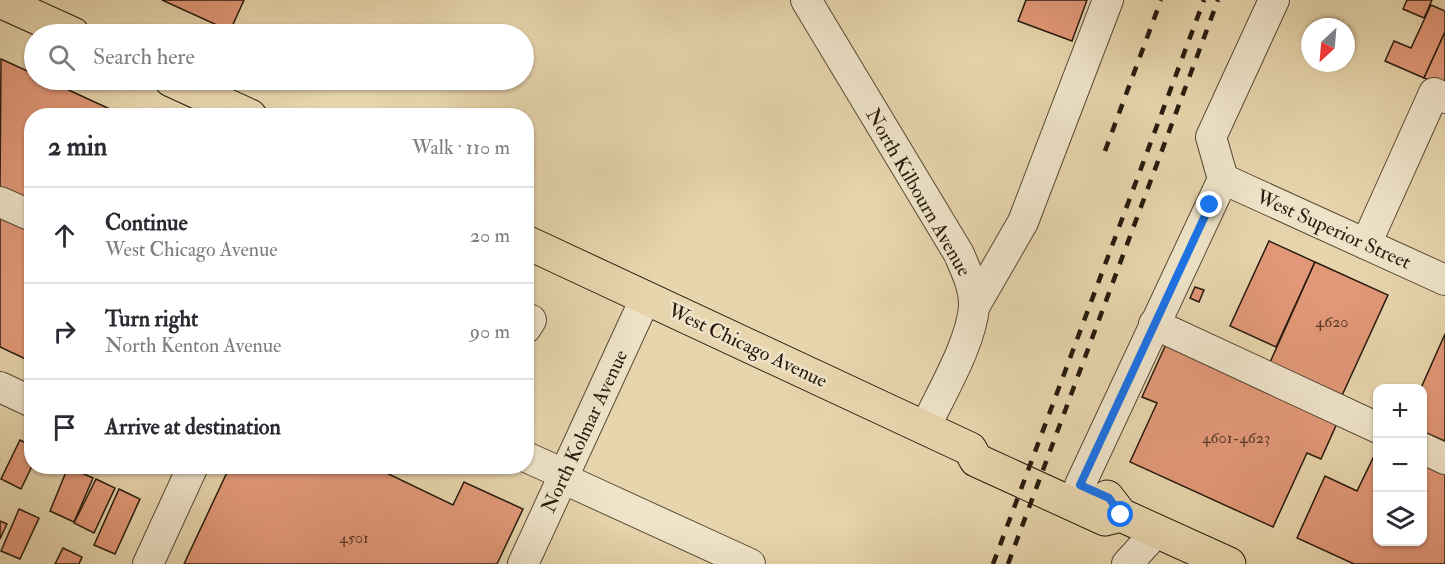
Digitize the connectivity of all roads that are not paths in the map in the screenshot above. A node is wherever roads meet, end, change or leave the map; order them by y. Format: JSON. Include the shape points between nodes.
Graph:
{"nodes":[{"id":1,"x":1108,"y":0,"type":"edge"},
{"id":2,"x":1274,"y":0,"type":"edge"},
{"id":3,"x":0,"y":1,"type":"edge"},
{"id":4,"x":809,"y":2,"type":"edge"},
{"id":5,"x":51,"y":24,"type":"edge"},
{"id":6,"x":193,"y":90,"type":"edge"},
{"id":7,"x":1445,"y":98,"type":"edge"},
{"id":8,"x":232,"y":108,"type":"edge"},
{"id":9,"x":1222,"y":179,"type":"junction"},
{"id":10,"x":0,"y":202,"type":"edge"},
{"id":11,"x":24,"y":212,"type":"edge"},
{"id":12,"x":1365,"y":244,"type":"junction"},
{"id":13,"x":534,"y":246,"type":"edge"},
{"id":14,"x":1445,"y":279,"type":"edge"},
{"id":15,"x":646,"y":297,"type":"junction"},
{"id":16,"x":974,"y":307,"type":"junction"},
{"id":17,"x":1154,"y":324,"type":"junction"},
{"id":18,"x":0,"y":387,"type":"edge"},
{"id":19,"x":24,"y":398,"type":"edge"},
{"id":20,"x":1373,"y":426,"type":"edge"},
{"id":21,"x":925,"y":428,"type":"junction"},
{"id":22,"x":970,"y":449,"type":"junction"},
{"id":23,"x":1427,"y":450,"type":"edge"},
{"id":24,"x":1445,"y":459,"type":"edge"},
{"id":25,"x":534,"y":460,"type":"edge"},
{"id":26,"x":182,"y":474,"type":"edge"},
{"id":27,"x":563,"y":476,"type":"junction"},
{"id":28,"x":1080,"y":485,"type":"junction"},
{"id":29,"x":1121,"y":515,"type":"junction"},
{"id":30,"x":1157,"y":531,"type":"junction"},
{"id":31,"x":148,"y":564,"type":"edge"},
{"id":32,"x":523,"y":564,"type":"edge"},
{"id":33,"x":750,"y":564,"type":"edge"},
{"id":34,"x":1127,"y":564,"type":"edge"},
{"id":35,"x":1229,"y":564,"type":"edge"}],
"edges":[{"from":1,"to":16,"type":"street","via":[[1023,222]]},
{"from":2,"to":9,"type":"street","via":[[1211,137]]},
{"from":3,"to":5,"type":"main road"},
{"from":4,"to":16,"type":"street","name":"North Kilbourn Avenue","via":[[959,254],[971,284]]},
{"from":6,"to":8,"type":"main road"},
{"from":7,"to":12,"type":"street","via":[[1434,93]]},
{"from":9,"to":12,"type":"street","name":"West Superior Street"},
{"from":9,"to":17,"type":"street"},
{"from":10,"to":11,"type":"street"},
{"from":12,"to":14,"type":"street","name":"West Superior Street"},
{"from":13,"to":15,"type":"main road","name":"West Chicago Avenue"},
{"from":15,"to":21,"type":"main road","name":"West Chicago Avenue"},
{"from":15,"to":27,"type":"street","name":"North Kolmar Avenue"},
{"from":16,"to":21,"type":"street","name":"North Kilbourn Avenue","via":[[963,345]]},
{"from":17,"to":20,"type":"street"},
{"from":17,"to":28,"type":"street"},
{"from":18,"to":19,"type":"street"},
{"from":21,"to":22,"type":"main road","name":"West Chicago Avenue"},
{"from":22,"to":28,"type":"main road","name":"West Chicago Avenue","via":[[981,444]]},
{"from":22,"to":29,"type":"main road","name":"West Chicago Avenue","via":[[976,460],[1105,519]]},
{"from":23,"to":24,"type":"street"},
{"from":25,"to":27,"type":"street"},
{"from":26,"to":31,"type":"street"},
{"from":27,"to":32,"type":"street","name":"North Kolmar Avenue"},
{"from":27,"to":33,"type":"street"},
{"from":28,"to":29,"type":"main road","name":"West Chicago Avenue","via":[[1109,498]]},
{"from":29,"to":30,"type":"main road","name":"West Chicago Avenue"},
{"from":30,"to":34,"type":"street"},
{"from":30,"to":35,"type":"main road","name":"West Chicago Avenue"}]}
